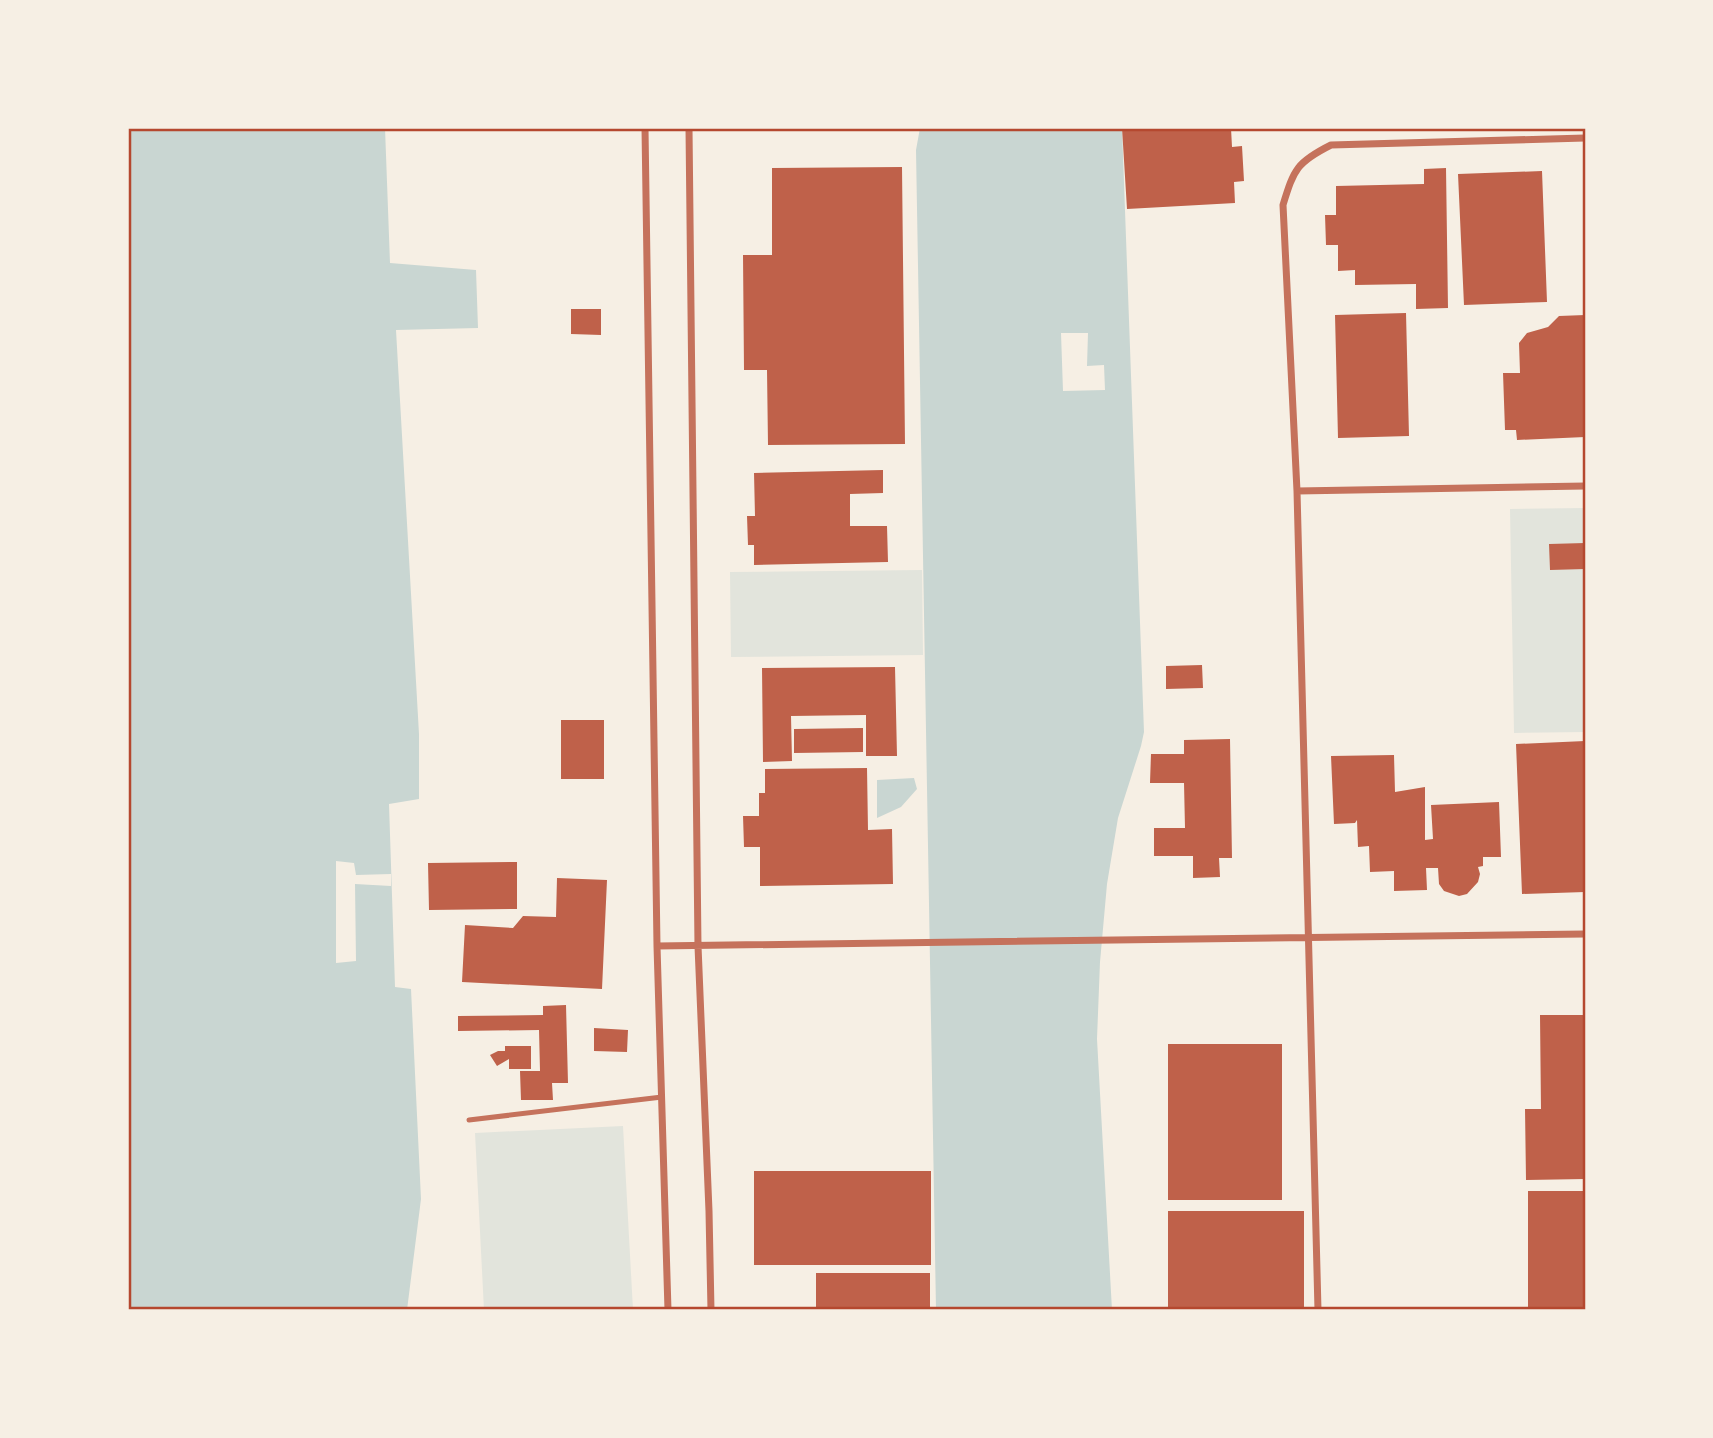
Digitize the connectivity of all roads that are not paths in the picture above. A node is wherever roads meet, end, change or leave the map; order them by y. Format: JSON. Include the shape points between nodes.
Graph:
{"nodes":[{"id":1,"x":645,"y":128,"type":"edge"},
{"id":2,"x":689,"y":128,"type":"edge"},
{"id":3,"x":1585,"y":138,"type":"edge"},
{"id":4,"x":1585,"y":486,"type":"edge"},
{"id":5,"x":1297,"y":491,"type":"junction"},
{"id":6,"x":1585,"y":934,"type":"edge"},
{"id":7,"x":1308,"y":937,"type":"junction"},
{"id":8,"x":657,"y":946,"type":"junction"},
{"id":9,"x":698,"y":946,"type":"junction"},
{"id":10,"x":662,"y":1097,"type":"junction"},
{"id":11,"x":468,"y":1120,"type":"dead end"},
{"id":12,"x":668,"y":1310,"type":"edge"},
{"id":13,"x":711,"y":1310,"type":"edge"},
{"id":14,"x":1318,"y":1310,"type":"edge"}],
"edges":[{"from":1,"to":8,"type":"street"},
{"from":2,"to":9,"type":"street"},
{"from":3,"to":5,"type":"street","via":[[1332,145],[1308,157],[1293,174],[1283,205]]},
{"from":4,"to":5,"type":"street"},
{"from":5,"to":7,"type":"street"},
{"from":6,"to":7,"type":"street"},
{"from":7,"to":9,"type":"street"},
{"from":7,"to":14,"type":"street"},
{"from":8,"to":9,"type":"street"},
{"from":8,"to":10,"type":"street"},
{"from":9,"to":13,"type":"street"},
{"from":10,"to":11,"type":"lane"},
{"from":10,"to":12,"type":"street"}]}
